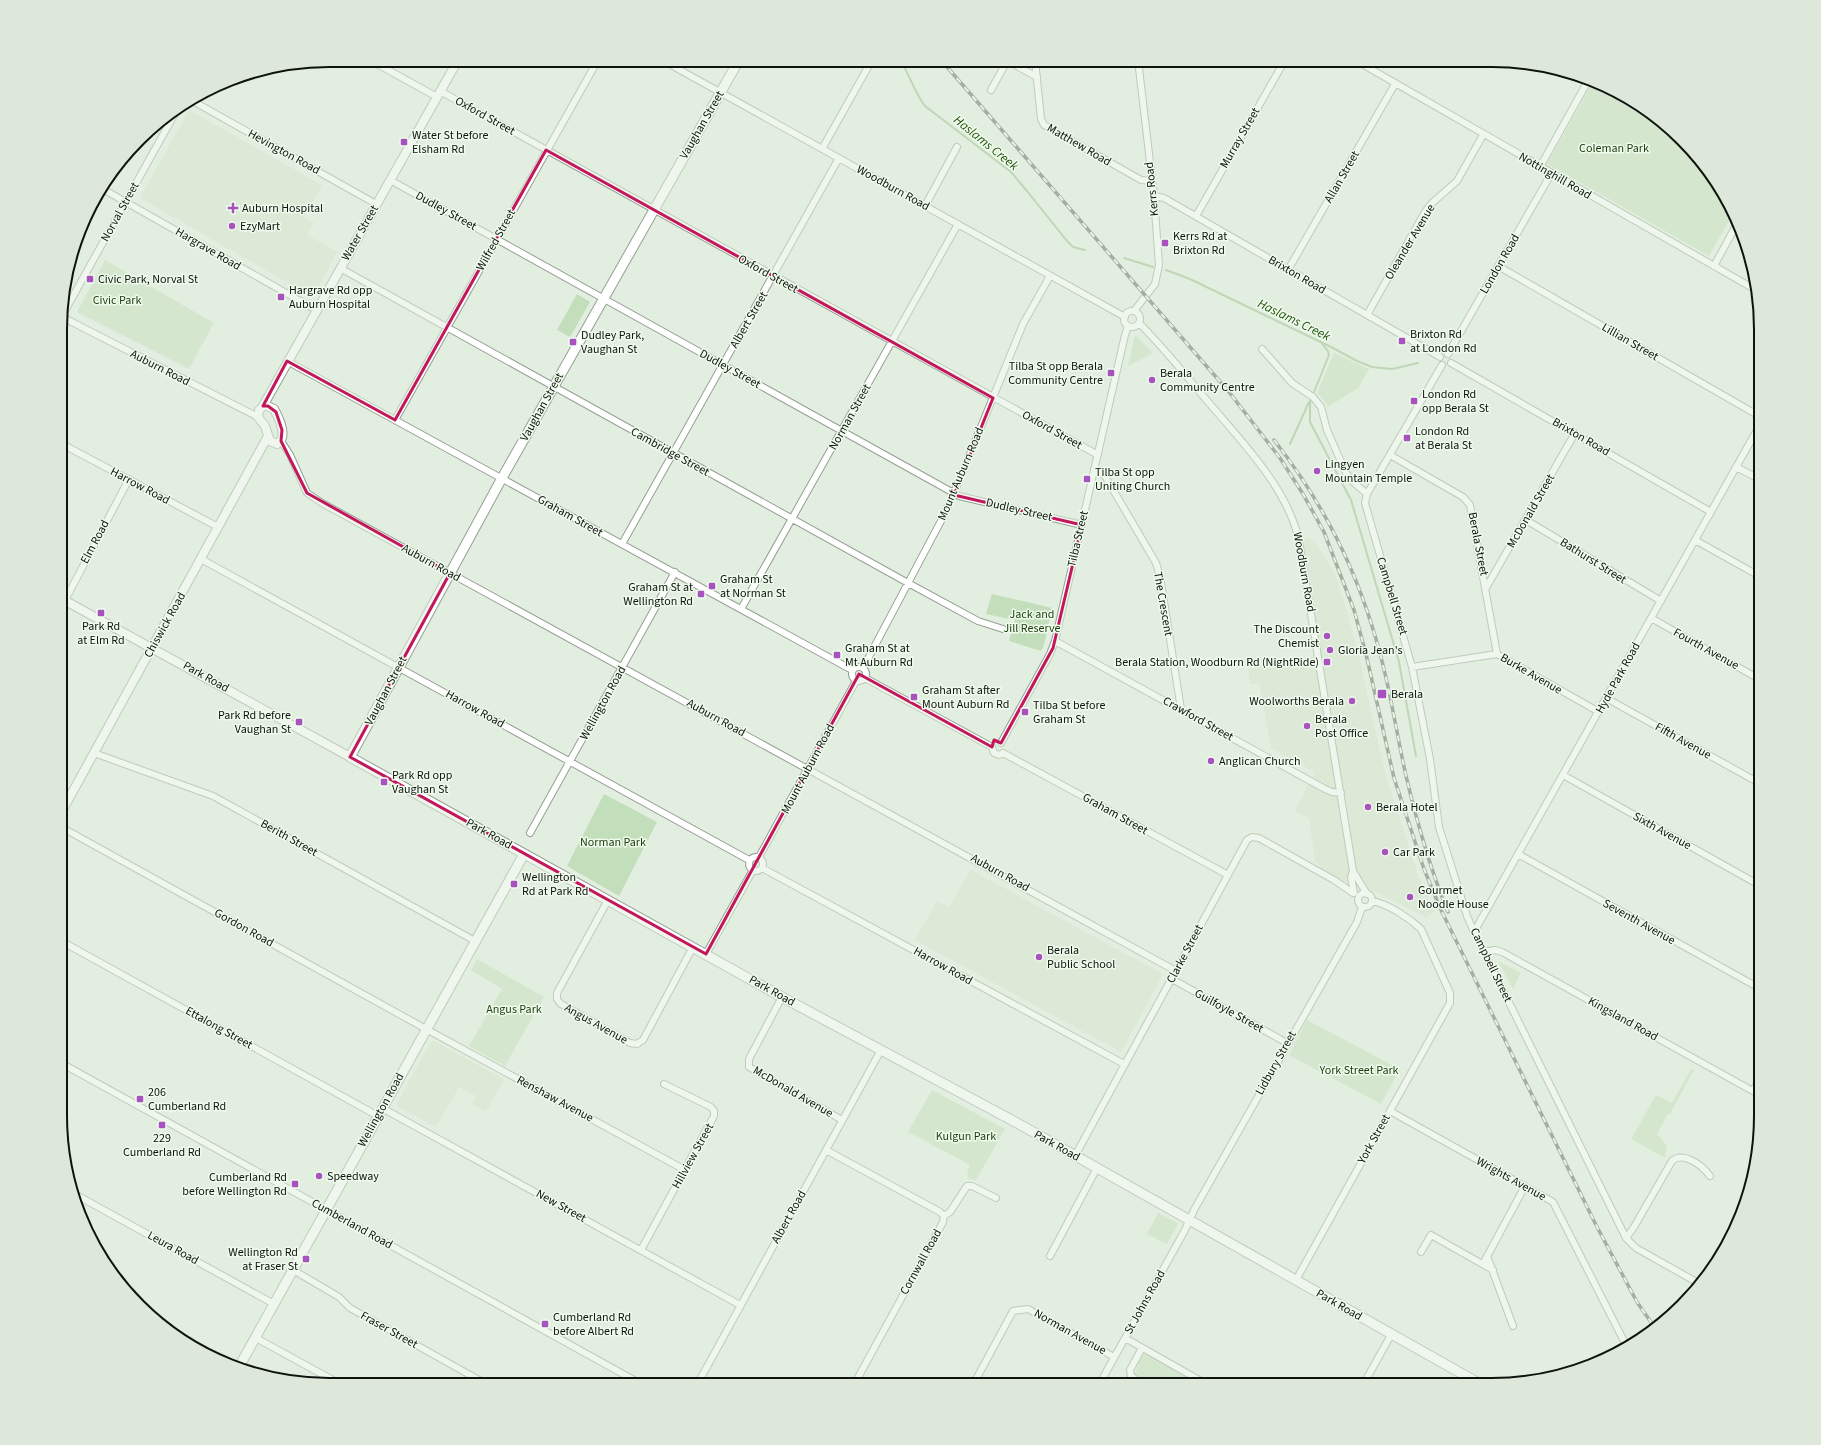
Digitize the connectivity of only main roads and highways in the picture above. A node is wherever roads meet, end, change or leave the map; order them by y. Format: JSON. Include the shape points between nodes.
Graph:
{"nodes":[{"id":1,"x":735,"y":67,"type":"edge"},
{"id":2,"x":350,"y":757,"type":"joint"},
{"id":3,"x":524,"y":854,"type":"junction"},
{"id":4,"x":242,"y":1363,"type":"edge"},
{"id":5,"x":1469,"y":1378,"type":"edge"}],
"edges":[{"from":1,"to":2,"type":"main road","name":"Vaughan Street","via":[[502,478]]},
{"from":2,"to":3,"type":"main road","name":"Park Road"},
{"from":3,"to":4,"type":"main road","name":"Wellington Road"},
{"from":3,"to":5,"type":"main road","name":"Park Road","via":[[1097,1168]]}]}
